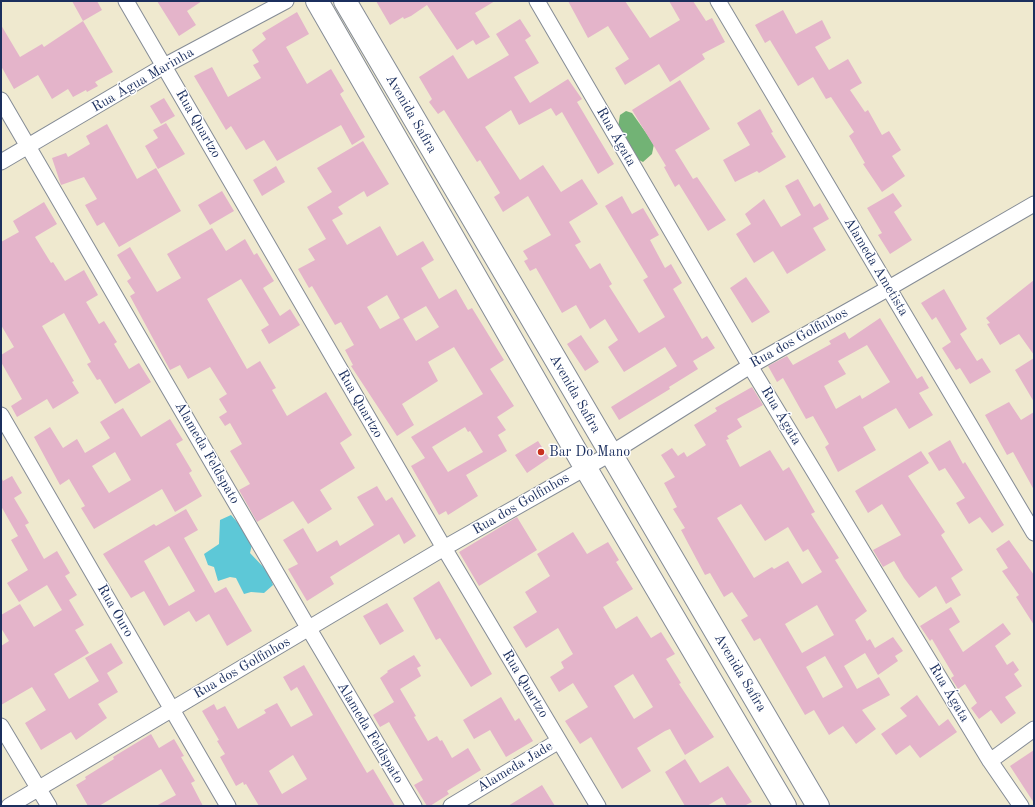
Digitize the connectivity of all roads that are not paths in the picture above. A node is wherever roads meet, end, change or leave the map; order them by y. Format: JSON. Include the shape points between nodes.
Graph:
{"nodes":[{"id":1,"x":126,"y":1,"type":"edge"},
{"id":2,"x":286,"y":1,"type":"edge"},
{"id":3,"x":317,"y":1,"type":"edge"},
{"id":4,"x":345,"y":1,"type":"edge"},
{"id":5,"x":536,"y":1,"type":"edge"},
{"id":6,"x":718,"y":1,"type":"edge"},
{"id":7,"x":164,"y":66,"type":"junction"},
{"id":8,"x":1,"y":100,"type":"edge"},
{"id":9,"x":28,"y":146,"type":"junction"},
{"id":10,"x":1,"y":162,"type":"edge"},
{"id":11,"x":1034,"y":204,"type":"edge"},
{"id":12,"x":889,"y":288,"type":"junction"},
{"id":13,"x":750,"y":366,"type":"junction"},
{"id":14,"x":1,"y":415,"type":"edge"},
{"id":15,"x":610,"y":454,"type":"junction"},
{"id":16,"x":586,"y":467,"type":"junction"},
{"id":17,"x":1034,"y":533,"type":"edge"},
{"id":18,"x":444,"y":548,"type":"junction"},
{"id":19,"x":309,"y":629,"type":"junction"},
{"id":20,"x":171,"y":709,"type":"junction"},
{"id":21,"x":1,"y":726,"type":"edge"},
{"id":22,"x":1034,"y":729,"type":"edge"},
{"id":23,"x":559,"y":741,"type":"junction"},
{"id":24,"x":790,"y":758,"type":"junction"},
{"id":25,"x":990,"y":761,"type":"junction"},
{"id":26,"x":767,"y":775,"type":"junction"},
{"id":27,"x":38,"y":788,"type":"junction"},
{"id":28,"x":9,"y":806,"type":"edge"},
{"id":29,"x":49,"y":806,"type":"edge"},
{"id":30,"x":228,"y":806,"type":"edge"},
{"id":31,"x":414,"y":806,"type":"edge"},
{"id":32,"x":451,"y":806,"type":"edge"},
{"id":33,"x":598,"y":806,"type":"edge"},
{"id":34,"x":785,"y":806,"type":"edge"},
{"id":35,"x":818,"y":806,"type":"edge"},
{"id":36,"x":1021,"y":806,"type":"edge"}],
"edges":[{"from":1,"to":7,"type":"street","name":"Rua Quartzo"},
{"from":2,"to":7,"type":"street","name":"Rua Água Marinha"},
{"from":3,"to":16,"type":"street","name":"Avenida Safira"},
{"from":4,"to":15,"type":"street","name":"Avenida Safira"},
{"from":5,"to":13,"type":"street","name":"Rua Ágata"},
{"from":6,"to":12,"type":"street","name":"Alameda Ametista"},
{"from":7,"to":9,"type":"street","name":"Rua Água Marinha"},
{"from":7,"to":18,"type":"street","name":"Rua Quartzo"},
{"from":8,"to":9,"type":"street","name":"Alameda Feldspato"},
{"from":9,"to":10,"type":"street","name":"Rua Água Marinha"},
{"from":9,"to":19,"type":"street","name":"Alameda Feldspato"},
{"from":11,"to":12,"type":"street","name":"Rua dos Golfinhos"},
{"from":12,"to":13,"type":"street","name":"Rua dos Golfinhos"},
{"from":12,"to":17,"type":"street","name":"Alameda Ametista"},
{"from":13,"to":15,"type":"street","name":"Rua dos Golfinhos"},
{"from":13,"to":25,"type":"street","name":"Rua Ágata"},
{"from":14,"to":20,"type":"street","name":"Rua Ouro"},
{"from":15,"to":16,"type":"street","name":"Rua dos Golfinhos"},
{"from":15,"to":24,"type":"street","name":"Avenida Safira"},
{"from":16,"to":18,"type":"street","name":"Rua dos Golfinhos"},
{"from":16,"to":26,"type":"street","name":"Avenida Safira"},
{"from":18,"to":19,"type":"street","name":"Rua dos Golfinhos"},
{"from":18,"to":23,"type":"street","name":"Rua Quartzo"},
{"from":19,"to":20,"type":"street","name":"Rua dos Golfinhos"},
{"from":19,"to":31,"type":"street","name":"Alameda Feldspato"},
{"from":20,"to":27,"type":"street","name":"Rua dos Golfinhos"},
{"from":20,"to":30,"type":"street","name":"Rua Ouro"},
{"from":21,"to":27,"type":"street"},
{"from":22,"to":25,"type":"street"},
{"from":23,"to":32,"type":"street","name":"Alameda Jade"},
{"from":23,"to":33,"type":"street","name":"Rua Quartzo"},
{"from":24,"to":26,"type":"street"},
{"from":24,"to":35,"type":"street","name":"Avenida Safira"},
{"from":25,"to":36,"type":"street","name":"Rua Ágata"},
{"from":26,"to":34,"type":"street","name":"Avenida Safira"},
{"from":27,"to":28,"type":"street","name":"Rua dos Golfinhos"},
{"from":27,"to":29,"type":"street"}]}
